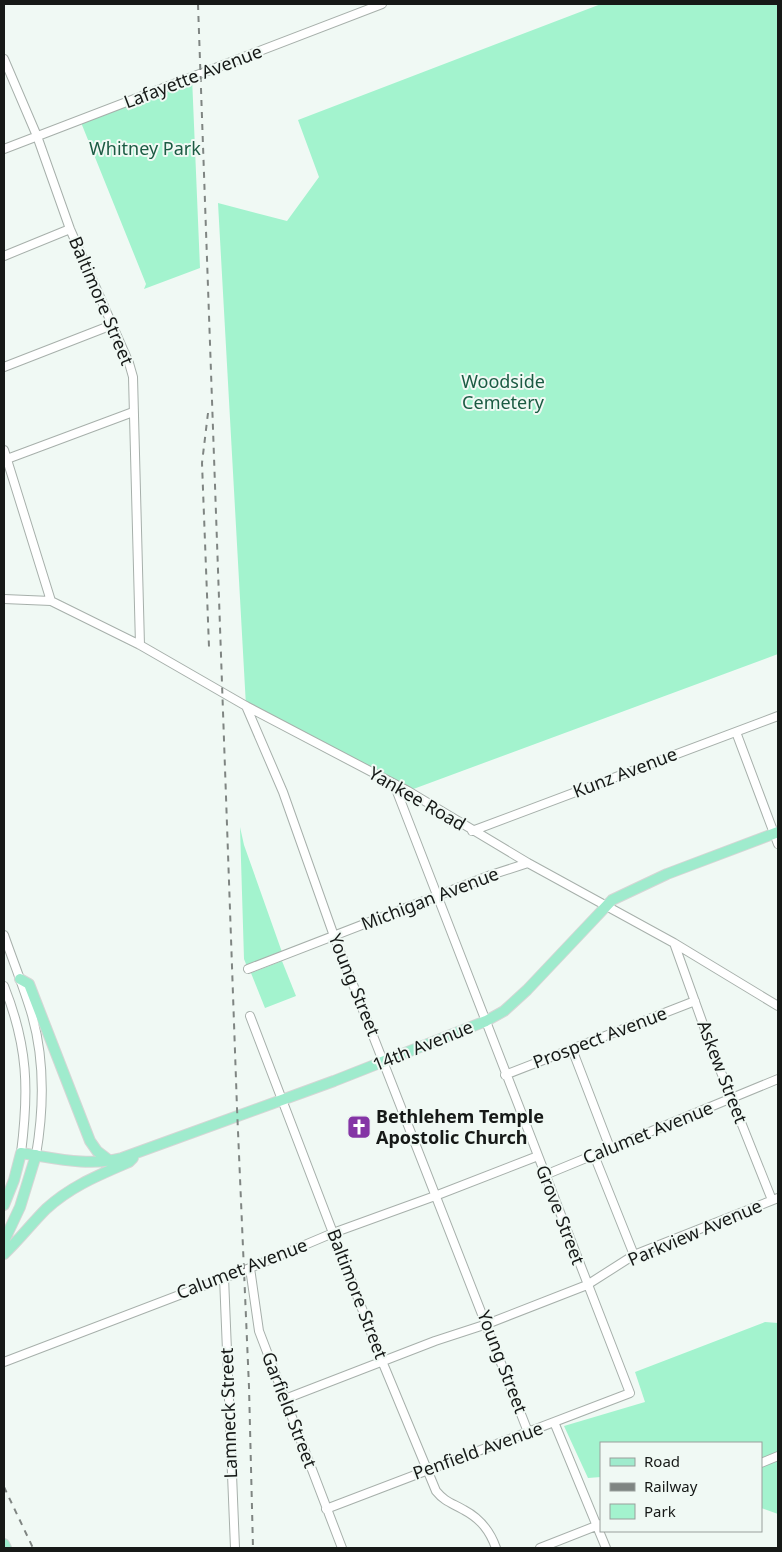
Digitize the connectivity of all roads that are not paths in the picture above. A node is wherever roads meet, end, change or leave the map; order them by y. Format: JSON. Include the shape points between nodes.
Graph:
{"nodes":[{"id":1,"x":382,"y":4,"type":"edge"},
{"id":2,"x":4,"y":59,"type":"edge"},
{"id":3,"x":37,"y":136,"type":"junction"},
{"id":4,"x":4,"y":149,"type":"edge"},
{"id":5,"x":70,"y":229,"type":"junction"},
{"id":6,"x":4,"y":256,"type":"edge"},
{"id":7,"x":112,"y":325,"type":"junction"},
{"id":8,"x":4,"y":367,"type":"edge"},
{"id":9,"x":133,"y":412,"type":"junction"},
{"id":10,"x":4,"y":450,"type":"edge"},
{"id":11,"x":7,"y":459,"type":"junction"},
{"id":12,"x":4,"y":599,"type":"edge"},
{"id":13,"x":51,"y":601,"type":"junction"},
{"id":14,"x":140,"y":645,"type":"junction"},
{"id":15,"x":246,"y":706,"type":"junction"},
{"id":16,"x":778,"y":716,"type":"edge"},
{"id":17,"x":736,"y":732,"type":"junction"},
{"id":18,"x":394,"y":784,"type":"junction"},
{"id":19,"x":472,"y":831,"type":"junction"},
{"id":20,"x":777,"y":837,"type":"edge"},
{"id":21,"x":528,"y":863,"type":"junction"},
{"id":22,"x":437,"y":897,"type":"junction"},
{"id":23,"x":605,"y":906,"type":"junction"},
{"id":24,"x":4,"y":935,"type":"edge"},
{"id":25,"x":334,"y":936,"type":"junction"},
{"id":26,"x":674,"y":943,"type":"junction"},
{"id":27,"x":248,"y":969,"type":"dead end"},
{"id":28,"x":20,"y":979,"type":"junction"},
{"id":29,"x":4,"y":986,"type":"edge"},
{"id":30,"x":695,"y":1001,"type":"junction"},
{"id":31,"x":778,"y":1006,"type":"edge"},
{"id":32,"x":250,"y":1016,"type":"dead end"},
{"id":33,"x":486,"y":1021,"type":"junction"},
{"id":34,"x":572,"y":1048,"type":"junction"},
{"id":35,"x":385,"y":1062,"type":"junction"},
{"id":36,"x":506,"y":1075,"type":"junction"},
{"id":37,"x":778,"y":1079,"type":"edge"},
{"id":38,"x":283,"y":1099,"type":"junction"},
{"id":39,"x":732,"y":1099,"type":"junction"},
{"id":40,"x":610,"y":1148,"type":"junction"},
{"id":41,"x":21,"y":1153,"type":"junction"},
{"id":42,"x":137,"y":1153,"type":"junction"},
{"id":43,"x":36,"y":1155,"type":"junction"},
{"id":44,"x":594,"y":1155,"type":"junction"},
{"id":45,"x":538,"y":1156,"type":"junction"},
{"id":46,"x":110,"y":1161,"type":"junction"},
{"id":47,"x":545,"y":1175,"type":"junction"},
{"id":48,"x":435,"y":1196,"type":"junction"},
{"id":49,"x":775,"y":1199,"type":"edge"},
{"id":50,"x":4,"y":1205,"type":"edge"},
{"id":51,"x":333,"y":1233,"type":"junction"},
{"id":52,"x":4,"y":1241,"type":"edge"},
{"id":53,"x":4,"y":1254,"type":"edge"},
{"id":54,"x":634,"y":1255,"type":"junction"},
{"id":55,"x":250,"y":1268,"type":"junction"},
{"id":56,"x":224,"y":1277,"type":"junction"},
{"id":57,"x":587,"y":1285,"type":"junction"},
{"id":58,"x":487,"y":1324,"type":"junction"},
{"id":59,"x":4,"y":1362,"type":"edge"},
{"id":60,"x":382,"y":1362,"type":"junction"},
{"id":61,"x":630,"y":1393,"type":"joint"},
{"id":62,"x":284,"y":1398,"type":"junction"},
{"id":63,"x":554,"y":1422,"type":"junction"},
{"id":64,"x":528,"y":1432,"type":"junction"},
{"id":65,"x":778,"y":1456,"type":"edge"},
{"id":66,"x":762,"y":1463,"type":"edge"},
{"id":67,"x":426,"y":1470,"type":"junction"},
{"id":68,"x":326,"y":1509,"type":"junction"},
{"id":69,"x":599,"y":1525,"type":"edge"},
{"id":70,"x":601,"y":1532,"type":"edge"},
{"id":71,"x":4,"y":1544,"type":"edge"},
{"id":72,"x":6,"y":1548,"type":"edge"},
{"id":73,"x":235,"y":1548,"type":"edge"},
{"id":74,"x":342,"y":1548,"type":"edge"},
{"id":75,"x":496,"y":1548,"type":"edge"},
{"id":76,"x":540,"y":1548,"type":"edge"},
{"id":77,"x":606,"y":1548,"type":"edge"}],
"edges":[{"from":1,"to":3,"type":"street","name":"Lafayette Avenue"},
{"from":2,"to":3,"type":"street","name":"Baltimore Street"},
{"from":3,"to":4,"type":"street","name":"Lafayette Avenue"},
{"from":3,"to":5,"type":"street","name":"Baltimore Street"},
{"from":5,"to":6,"type":"street"},
{"from":5,"to":7,"type":"street","name":"Baltimore Street"},
{"from":7,"to":8,"type":"street"},
{"from":7,"to":9,"type":"street","name":"Baltimore Street","via":[[133,378]]},
{"from":9,"to":11,"type":"street"},
{"from":9,"to":14,"type":"street","name":"Baltimore Street"},
{"from":10,"to":11,"type":"street"},
{"from":11,"to":13,"type":"street"},
{"from":12,"to":13,"type":"street"},
{"from":13,"to":14,"type":"street","name":"Yankee Road"},
{"from":14,"to":15,"type":"street","name":"Yankee Road"},
{"from":15,"to":18,"type":"street","name":"Yankee Road"},
{"from":15,"to":25,"type":"street","name":"Young Street","via":[[283,792]]},
{"from":16,"to":17,"type":"street","name":"Kunz Avenue"},
{"from":17,"to":19,"type":"street","name":"Kunz Avenue"},
{"from":17,"to":20,"type":"street"},
{"from":18,"to":19,"type":"street","name":"Yankee Road"},
{"from":18,"to":22,"type":"street","name":"Grove Street"},
{"from":19,"to":21,"type":"street","name":"Yankee Road"},
{"from":20,"to":23,"type":"main road","name":"14th Avenue","via":[[667,874],[619,895]]},
{"from":21,"to":22,"type":"street","name":"Michigan Avenue"},
{"from":21,"to":23,"type":"street","name":"Yankee Road"},
{"from":22,"to":25,"type":"street","name":"Michigan Avenue"},
{"from":22,"to":33,"type":"street","name":"Grove Street"},
{"from":23,"to":26,"type":"street","name":"Yankee Road"},
{"from":23,"to":33,"type":"main road","name":"14th Avenue","via":[[527,990],[504,1011]]},
{"from":24,"to":28,"type":"street"},
{"from":25,"to":27,"type":"street","name":"Michigan Avenue"},
{"from":25,"to":35,"type":"street","name":"Young Street"},
{"from":26,"to":30,"type":"street","name":"Askew Street"},
{"from":26,"to":31,"type":"street","name":"Yankee Road"},
{"from":28,"to":43,"type":"street","via":[[32,1015],[42,1073],[42,1112]]},
{"from":28,"to":46,"type":"main road","via":[[29,984],[90,1141]]},
{"from":29,"to":41,"type":"street","via":[[24,1060],[26,1101]]},
{"from":30,"to":34,"type":"street","name":"Prospect Avenue"},
{"from":30,"to":39,"type":"street","name":"Askew Street"},
{"from":32,"to":38,"type":"street","name":"Baltimore Street"},
{"from":33,"to":35,"type":"main road","name":"14th Avenue"},
{"from":33,"to":36,"type":"street","name":"Grove Street"},
{"from":34,"to":36,"type":"street","name":"Prospect Avenue"},
{"from":34,"to":40,"type":"street"},
{"from":35,"to":38,"type":"main road","name":"14th Avenue"},
{"from":35,"to":48,"type":"street","name":"Young Street"},
{"from":36,"to":45,"type":"street","name":"Grove Street"},
{"from":37,"to":39,"type":"street","name":"Calumet Avenue"},
{"from":38,"to":42,"type":"main road","name":"14th Avenue"},
{"from":38,"to":51,"type":"street","name":"Baltimore Street"},
{"from":39,"to":40,"type":"street","name":"Calumet Avenue"},
{"from":39,"to":49,"type":"street","name":"Askew Street"},
{"from":40,"to":44,"type":"street","name":"Calumet Avenue"},
{"from":41,"to":43,"type":"main road","name":"14th Avenue"},
{"from":41,"to":50,"type":"main road"},
{"from":42,"to":46,"type":"main road","name":"14th Avenue"},
{"from":42,"to":53,"type":"main road","via":[[130,1162],[88,1180],[61,1197]]},
{"from":43,"to":46,"type":"main road","name":"14th Avenue","via":[[78,1162]]},
{"from":43,"to":52,"type":"main road","via":[[20,1207]]},
{"from":44,"to":47,"type":"street","name":"Calumet Avenue"},
{"from":44,"to":54,"type":"street"},
{"from":45,"to":47,"type":"street","name":"Grove Street"},
{"from":45,"to":48,"type":"street","name":"Calumet Avenue"},
{"from":47,"to":57,"type":"street","name":"Grove Street"},
{"from":48,"to":51,"type":"street","name":"Calumet Avenue"},
{"from":48,"to":58,"type":"street","name":"Young Street"},
{"from":49,"to":54,"type":"street","name":"Parkview Avenue"},
{"from":51,"to":55,"type":"street","name":"Calumet Avenue"},
{"from":51,"to":60,"type":"street","name":"Baltimore Street"},
{"from":54,"to":57,"type":"street","name":"Parkview Avenue"},
{"from":55,"to":56,"type":"street","name":"Calumet Avenue"},
{"from":55,"to":62,"type":"street","name":"Garfield Street","via":[[259,1331]]},
{"from":56,"to":59,"type":"street","name":"Calumet Avenue"},
{"from":56,"to":73,"type":"street","name":"Lamneck Street"},
{"from":57,"to":58,"type":"street","name":"Parkview Avenue"},
{"from":57,"to":61,"type":"street","name":"Grove Street"},
{"from":58,"to":60,"type":"street","name":"Parkview Avenue"},
{"from":58,"to":64,"type":"street","name":"Young Street"},
{"from":60,"to":62,"type":"street","name":"Parkview Avenue"},
{"from":60,"to":67,"type":"street","name":"Baltimore Street"},
{"from":61,"to":63,"type":"street","name":"Penfield Avenue"},
{"from":62,"to":68,"type":"street","name":"Garfield Street"},
{"from":63,"to":64,"type":"street","name":"Penfield Avenue"},
{"from":63,"to":69,"type":"street"},
{"from":64,"to":67,"type":"street","name":"Penfield Avenue"},
{"from":65,"to":66,"type":"street"},
{"from":67,"to":68,"type":"street","name":"Penfield Avenue"},
{"from":67,"to":75,"type":"street","name":"Baltimore Street","via":[[443,1500],[465,1510],[484,1525]]},
{"from":68,"to":74,"type":"street","name":"Garfield Street"},
{"from":69,"to":76,"type":"street"},
{"from":70,"to":77,"type":"street"},
{"from":71,"to":72,"type":"main road"}]}
